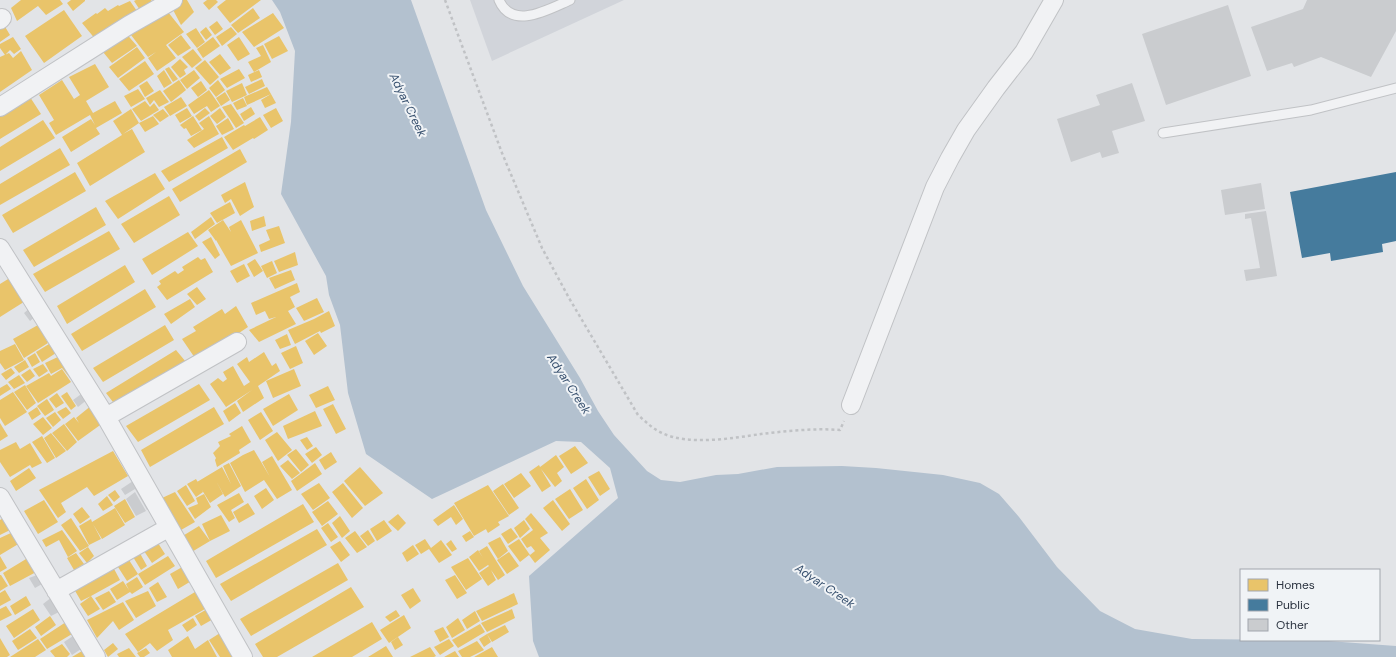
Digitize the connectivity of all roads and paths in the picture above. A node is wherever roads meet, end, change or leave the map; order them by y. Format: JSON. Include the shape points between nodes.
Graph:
{"nodes":[{"id":1,"x":173,"y":0,"type":"edge"},
{"id":2,"x":444,"y":0,"type":"edge"},
{"id":3,"x":499,"y":0,"type":"edge"},
{"id":4,"x":570,"y":0,"type":"edge"},
{"id":5,"x":1054,"y":0,"type":"edge"},
{"id":6,"x":1396,"y":88,"type":"edge"},
{"id":7,"x":0,"y":107,"type":"edge"},
{"id":8,"x":1163,"y":133,"type":"dead end"},
{"id":9,"x":0,"y":248,"type":"edge"},
{"id":10,"x":238,"y":342,"type":"dead end"},
{"id":11,"x":851,"y":405,"type":"dead end"},
{"id":12,"x":106,"y":418,"type":"junction"},
{"id":13,"x":840,"y":430,"type":"dead end"},
{"id":14,"x":0,"y":497,"type":"edge"},
{"id":15,"x":168,"y":528,"type":"junction"},
{"id":16,"x":56,"y":591,"type":"junction"},
{"id":17,"x":96,"y":657,"type":"edge"},
{"id":18,"x":243,"y":657,"type":"edge"}],
"edges":[{"from":1,"to":7,"type":"street"},
{"from":2,"to":13,"type":"path","via":[[502,153],[542,248],[638,415],[663,434],[680,439],[718,440],[803,430]]},
{"from":3,"to":4,"type":"lane","via":[[503,8],[518,17],[535,16]]},
{"from":5,"to":11,"type":"street","via":[[1024,52],[966,130],[935,187]]},
{"from":6,"to":8,"type":"lane","via":[[1311,110]]},
{"from":9,"to":12,"type":"street"},
{"from":10,"to":12,"type":"street"},
{"from":12,"to":15,"type":"street"},
{"from":14,"to":16,"type":"street"},
{"from":15,"to":16,"type":"street"},
{"from":15,"to":18,"type":"street"},
{"from":16,"to":17,"type":"street"}]}
